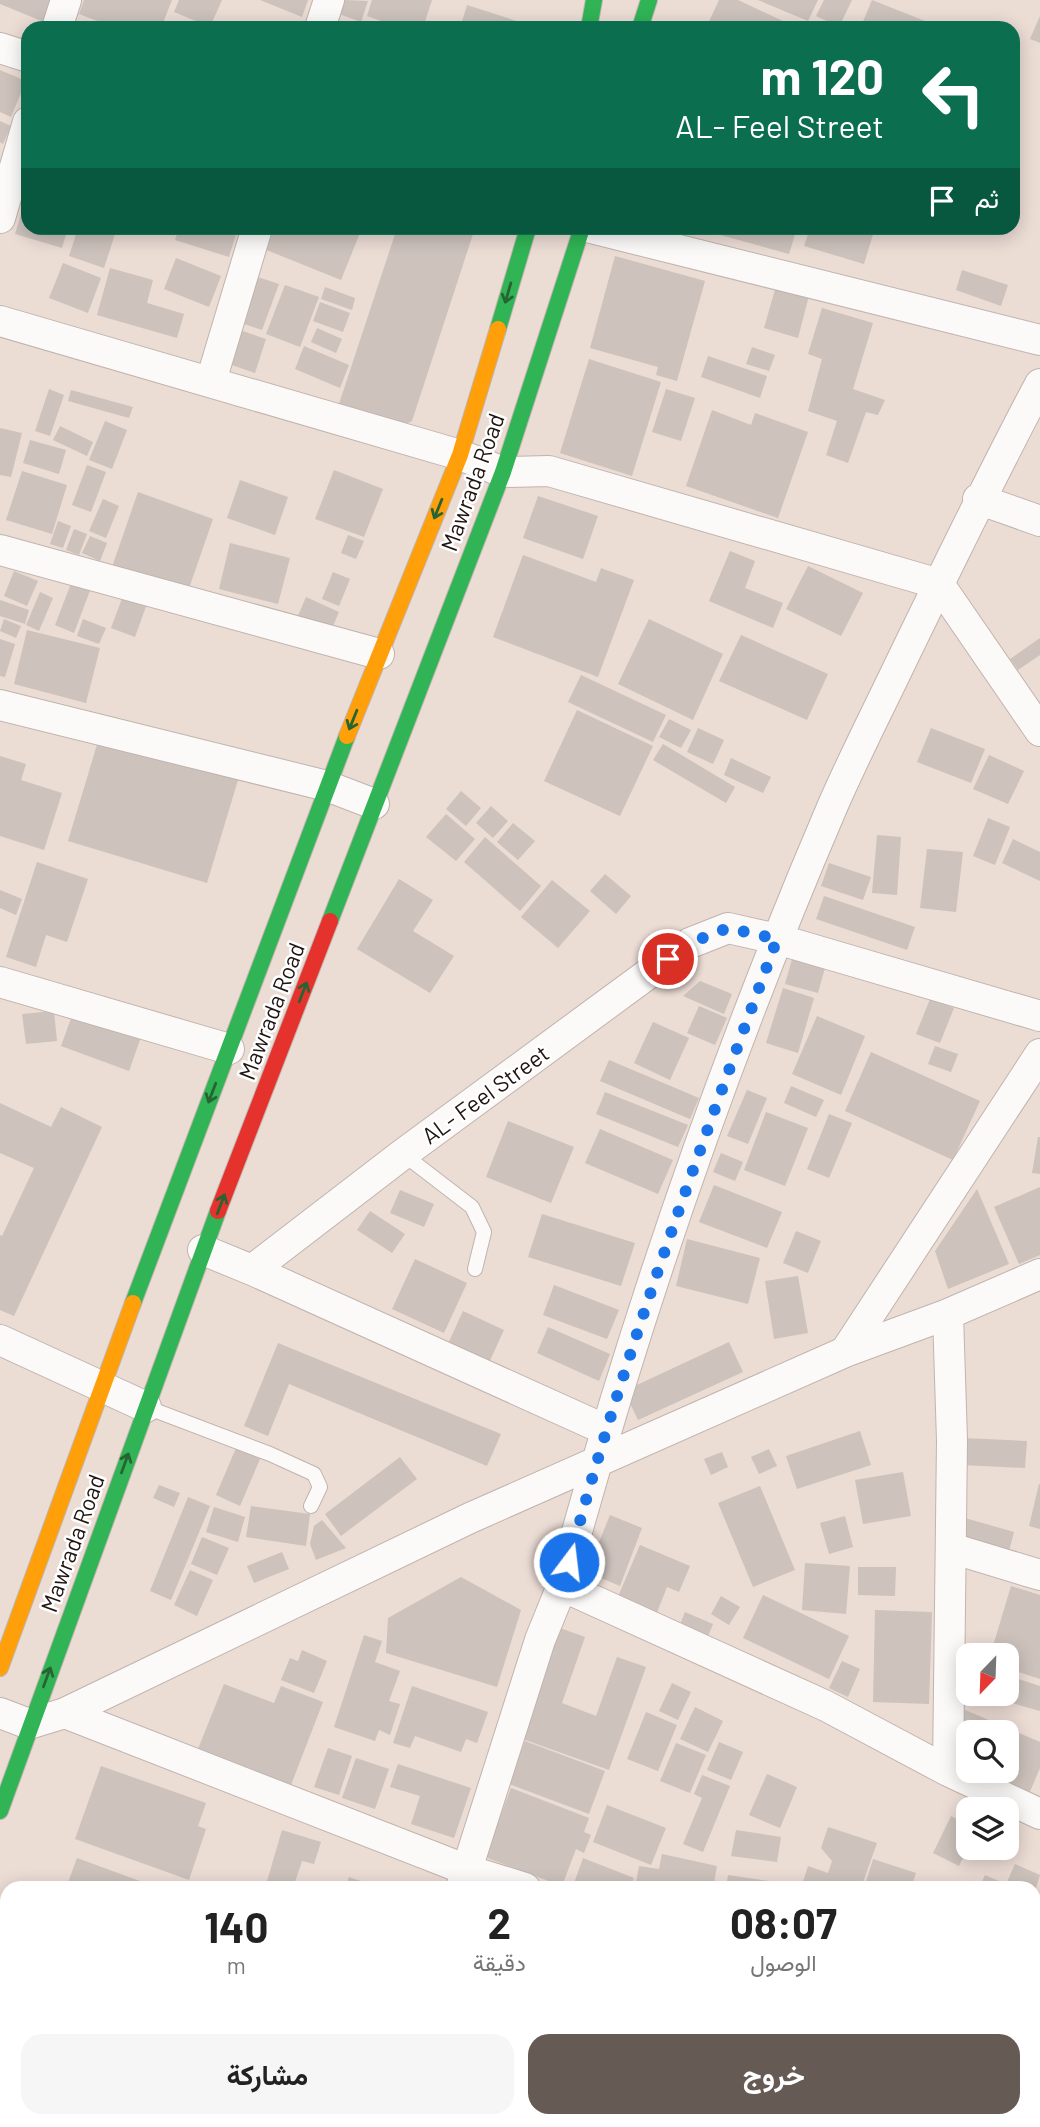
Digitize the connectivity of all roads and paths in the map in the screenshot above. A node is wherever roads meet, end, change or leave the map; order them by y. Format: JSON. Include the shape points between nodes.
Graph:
{"nodes":[{"id":1,"x":66,"y":0,"type":"edge"},
{"id":2,"x":329,"y":0,"type":"edge"},
{"id":3,"x":594,"y":0,"type":"edge"},
{"id":4,"x":649,"y":0,"type":"edge"},
{"id":5,"x":59,"y":21,"type":"edge"},
{"id":6,"x":322,"y":21,"type":"edge"},
{"id":7,"x":590,"y":21,"type":"edge"},
{"id":8,"x":642,"y":21,"type":"edge"},
{"id":9,"x":0,"y":48,"type":"edge"},
{"id":10,"x":21,"y":55,"type":"edge"},
{"id":11,"x":21,"y":146,"type":"edge"},
{"id":12,"x":0,"y":218,"type":"edge"},
{"id":13,"x":255,"y":235,"type":"edge"},
{"id":14,"x":526,"y":235,"type":"edge"},
{"id":15,"x":580,"y":235,"type":"edge"},
{"id":16,"x":619,"y":235,"type":"edge"},
{"id":17,"x":0,"y":321,"type":"edge"},
{"id":18,"x":1040,"y":340,"type":"edge"},
{"id":19,"x":211,"y":380,"type":"junction"},
{"id":20,"x":1040,"y":384,"type":"edge"},
{"id":21,"x":460,"y":455,"type":"junction"},
{"id":22,"x":503,"y":472,"type":"junction"},
{"id":23,"x":978,"y":499,"type":"junction"},
{"id":24,"x":1040,"y":521,"type":"edge"},
{"id":25,"x":0,"y":550,"type":"edge"},
{"id":26,"x":939,"y":584,"type":"junction"},
{"id":27,"x":379,"y":654,"type":"junction"},
{"id":28,"x":0,"y":705,"type":"edge"},
{"id":29,"x":1040,"y":731,"type":"edge"},
{"id":30,"x":327,"y":786,"type":"junction"},
{"id":31,"x":374,"y":804,"type":"junction"},
{"id":32,"x":777,"y":939,"type":"junction"},
{"id":33,"x":0,"y":982,"type":"edge"},
{"id":34,"x":1040,"y":1016,"type":"edge"},
{"id":35,"x":229,"y":1049,"type":"junction"},
{"id":36,"x":1040,"y":1054,"type":"edge"},
{"id":37,"x":403,"y":1154,"type":"junction"},
{"id":38,"x":202,"y":1250,"type":"junction"},
{"id":39,"x":475,"y":1269,"type":"dead end"},
{"id":40,"x":252,"y":1270,"type":"junction"},
{"id":41,"x":1040,"y":1274,"type":"edge"},
{"id":42,"x":948,"y":1314,"type":"junction"},
{"id":43,"x":0,"y":1340,"type":"edge"},
{"id":44,"x":845,"y":1352,"type":"junction"},
{"id":45,"x":104,"y":1389,"type":"junction"},
{"id":46,"x":146,"y":1407,"type":"junction"},
{"id":47,"x":606,"y":1430,"type":"junction"},
{"id":48,"x":595,"y":1464,"type":"junction"},
{"id":49,"x":311,"y":1506,"type":"dead end"},
{"id":50,"x":951,"y":1548,"type":"junction"},
{"id":51,"x":1040,"y":1575,"type":"edge"},
{"id":52,"x":562,"y":1586,"type":"junction"},
{"id":53,"x":0,"y":1668,"type":"edge"},
{"id":54,"x":0,"y":1713,"type":"edge"},
{"id":55,"x":65,"y":1713,"type":"junction"},
{"id":56,"x":30,"y":1724,"type":"junction"},
{"id":57,"x":948,"y":1771,"type":"junction"},
{"id":58,"x":0,"y":1811,"type":"edge"},
{"id":59,"x":1040,"y":1814,"type":"edge"},
{"id":60,"x":464,"y":1879,"type":"edge"}],
"edges":[{"from":1,"to":5,"type":"street"},
{"from":2,"to":6,"type":"street"},
{"from":3,"to":7,"type":"main road"},
{"from":4,"to":8,"type":"main road"},
{"from":9,"to":10,"type":"street"},
{"from":11,"to":12,"type":"street"},
{"from":13,"to":19,"type":"street"},
{"from":14,"to":21,"type":"main road","name":"Mawrada Road","one_way":true},
{"from":15,"to":22,"type":"main road","name":"Mawrada Road"},
{"from":16,"to":18,"type":"street"},
{"from":17,"to":19,"type":"street"},
{"from":19,"to":21,"type":"street"},
{"from":20,"to":23,"type":"street"},
{"from":21,"to":22,"type":"street"},
{"from":21,"to":27,"type":"main road","name":"Mawrada Road","one_way":true},
{"from":22,"to":26,"type":"street","via":[[549,471]]},
{"from":22,"to":31,"type":"main road","name":"Mawrada Road"},
{"from":23,"to":24,"type":"street"},
{"from":23,"to":26,"type":"street"},
{"from":25,"to":27,"type":"street"},
{"from":26,"to":29,"type":"street"},
{"from":26,"to":32,"type":"street","via":[[835,801]]},
{"from":27,"to":30,"type":"main road","name":"Mawrada Road","one_way":true},
{"from":28,"to":30,"type":"street"},
{"from":30,"to":31,"type":"street"},
{"from":30,"to":35,"type":"main road","name":"Mawrada Road"},
{"from":38,"to":31,"type":"main road","name":"Mawrada Road","one_way":true},
{"from":32,"to":34,"type":"street","name":"AL- Feel Street"},
{"from":32,"to":37,"type":"street","name":"AL- Feel Street","via":[[728,928],[690,943]]},
{"from":32,"to":47,"type":"street","via":[[700,1147]]},
{"from":33,"to":35,"type":"street"},
{"from":35,"to":45,"type":"main road","name":"Mawrada Road","one_way":true},
{"from":36,"to":44,"type":"street"},
{"from":37,"to":39,"type":"lane","via":[[472,1207],[484,1232]]},
{"from":37,"to":40,"type":"street","name":"AL- Feel Street"},
{"from":38,"to":40,"type":"street"},
{"from":38,"to":46,"type":"main road","name":"Mawrada Road"},
{"from":40,"to":47,"type":"street"},
{"from":41,"to":42,"type":"street"},
{"from":42,"to":44,"type":"street"},
{"from":42,"to":50,"type":"street"},
{"from":43,"to":45,"type":"street"},
{"from":44,"to":48,"type":"street"},
{"from":45,"to":46,"type":"street"},
{"from":45,"to":53,"type":"main road","name":"Mawrada Road"},
{"from":46,"to":49,"type":"lane","via":[[314,1474],[320,1487]]},
{"from":56,"to":46,"type":"main road","name":"Mawrada Road","one_way":true},
{"from":47,"to":48,"type":"street"},
{"from":48,"to":52,"type":"street"},
{"from":48,"to":55,"type":"street","via":[[470,1518]]},
{"from":50,"to":51,"type":"street"},
{"from":50,"to":57,"type":"street"},
{"from":52,"to":57,"type":"street","via":[[826,1706]]},
{"from":52,"to":60,"type":"street","via":[[540,1640]]},
{"from":54,"to":56,"type":"street"},
{"from":55,"to":56,"type":"street"},
{"from":55,"to":60,"type":"street"},
{"from":56,"to":58,"type":"main road","name":"Mawrada Road"},
{"from":57,"to":59,"type":"street"}]}
